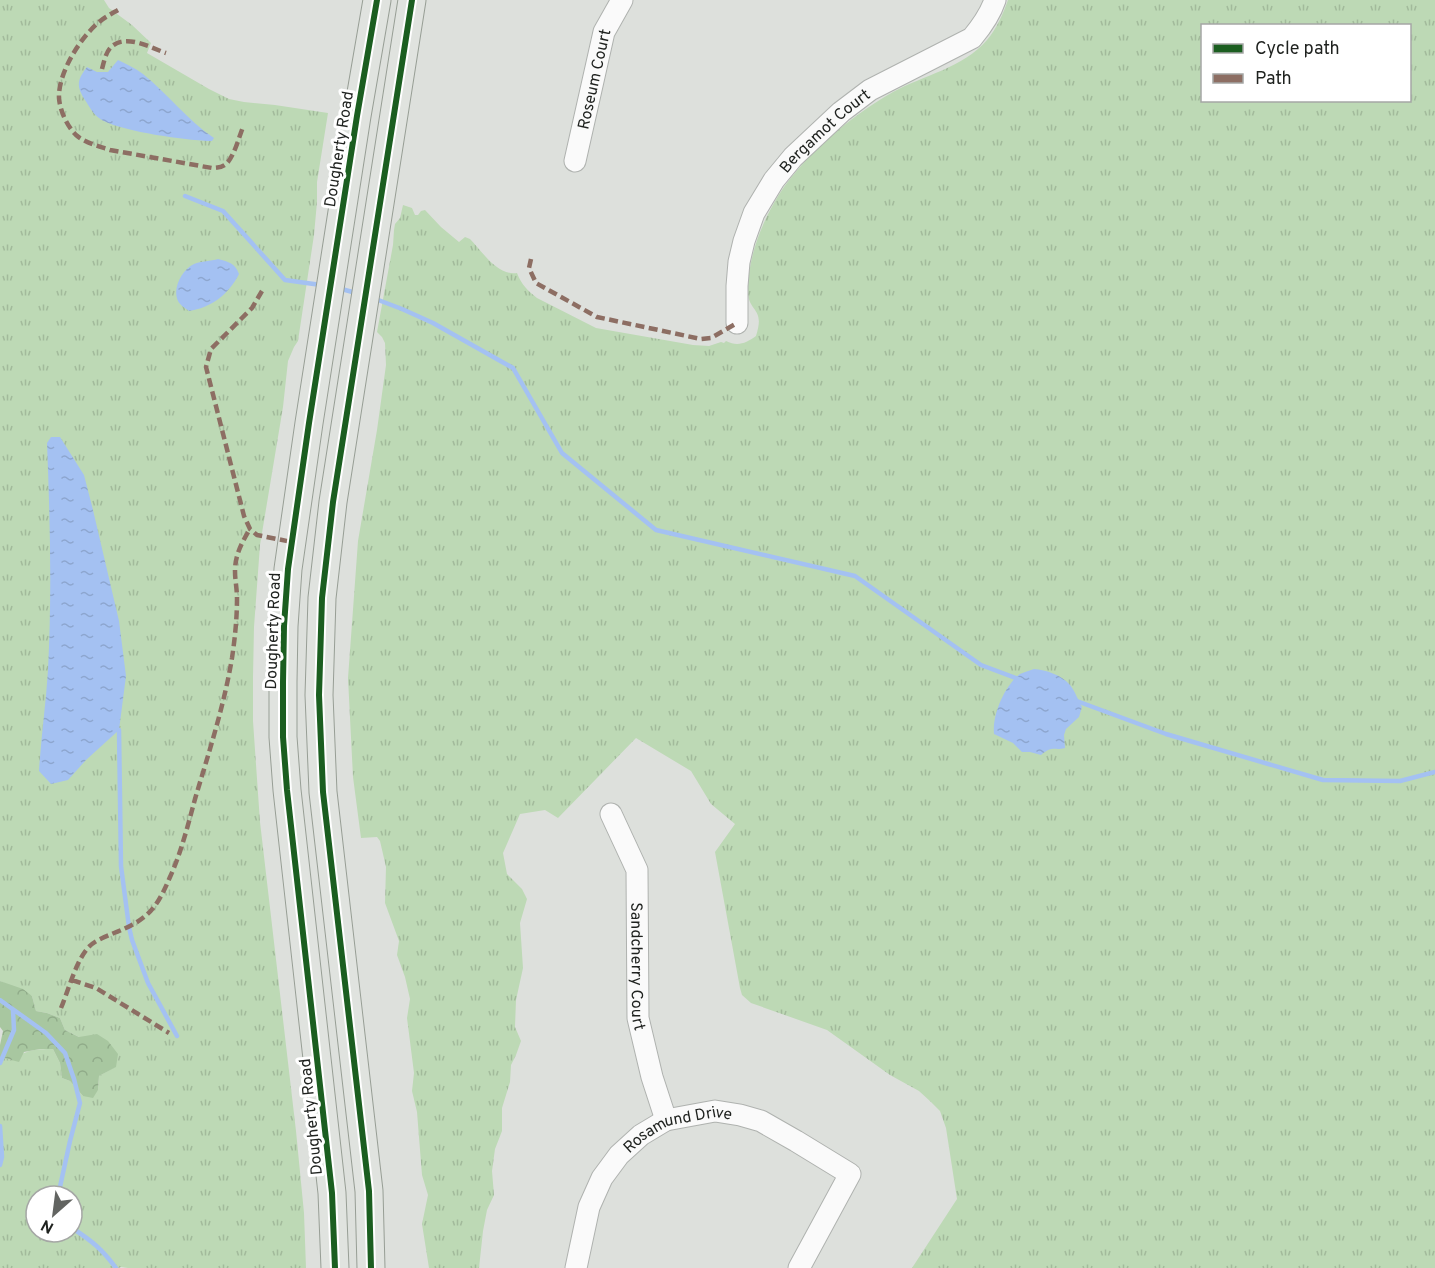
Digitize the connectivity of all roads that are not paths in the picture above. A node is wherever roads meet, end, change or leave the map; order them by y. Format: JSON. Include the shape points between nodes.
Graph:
{"nodes":[{"id":1,"x":377,"y":0,"type":"edge"},
{"id":2,"x":412,"y":0,"type":"edge"},
{"id":3,"x":622,"y":0,"type":"edge"},
{"id":4,"x":995,"y":0,"type":"edge"},
{"id":5,"x":575,"y":161,"type":"dead end"},
{"id":6,"x":737,"y":323,"type":"dead end"},
{"id":7,"x":611,"y":814,"type":"dead end"},
{"id":8,"x":666,"y":1120,"type":"junction"},
{"id":9,"x":335,"y":1268,"type":"edge"},
{"id":10,"x":372,"y":1268,"type":"edge"},
{"id":11,"x":576,"y":1268,"type":"edge"},
{"id":12,"x":799,"y":1268,"type":"edge"}],
"edges":[{"from":1,"to":9,"type":"main road","name":"Dougherty Road","via":[[321,345],[288,569],[284,626],[283,737],[287,790],[332,1193]]},
{"from":2,"to":10,"type":"main road","via":[[327,549],[318,695],[325,803],[369,1191]]},
{"from":3,"to":5,"type":"street","name":"Roseum Court","via":[[604,32]]},
{"from":4,"to":6,"type":"street","name":"Bergamot Court","via":[[972,38],[870,90],[841,111],[774,180],[754,213],[744,241],[739,262]]},
{"from":7,"to":8,"type":"street","name":"Sandcherry Court","via":[[637,870],[638,1018]]},
{"from":8,"to":11,"type":"street","name":"Rosamund Drive","via":[[641,1135],[602,1178],[589,1207]]},
{"from":8,"to":12,"type":"street","name":"Rosamund Drive","via":[[716,1111],[740,1114],[761,1121],[850,1174]]}]}
